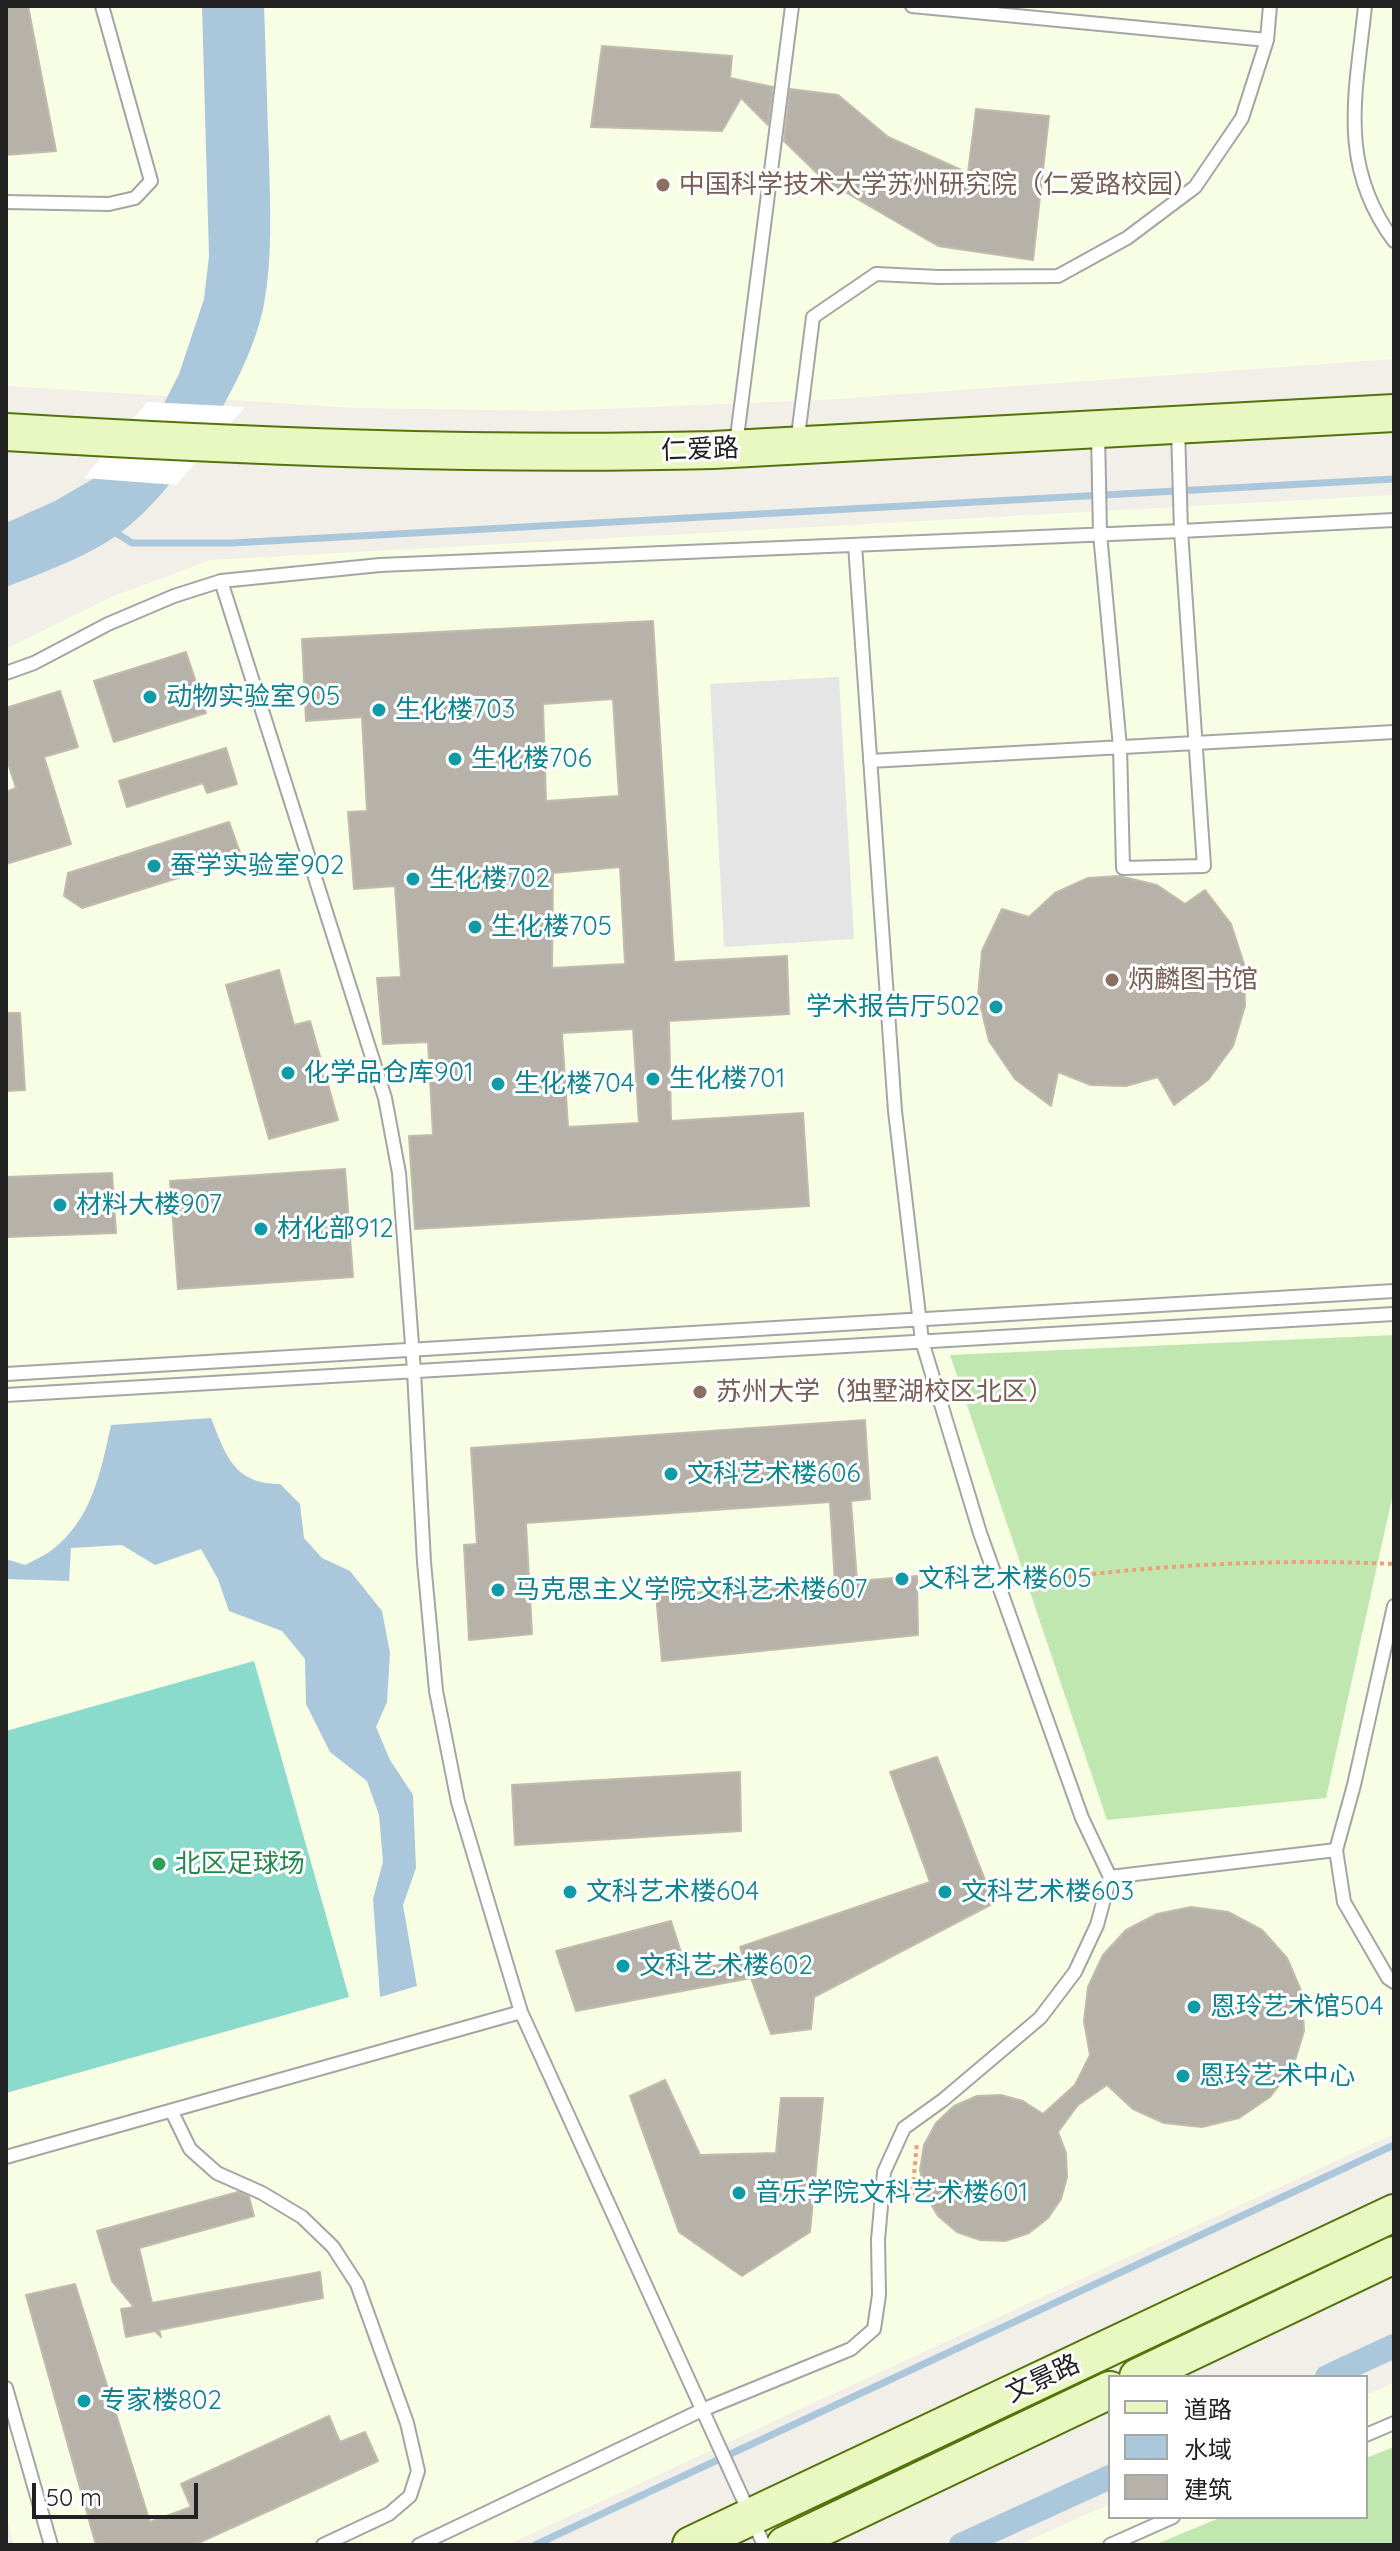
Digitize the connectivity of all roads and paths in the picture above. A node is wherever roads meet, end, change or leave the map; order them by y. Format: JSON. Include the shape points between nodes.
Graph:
{"nodes":[{"id":1,"x":102,"y":6,"type":"edge"},
{"id":2,"x":792,"y":6,"type":"edge"},
{"id":3,"x":912,"y":6,"type":"edge"},
{"id":4,"x":1270,"y":6,"type":"edge"},
{"id":5,"x":1365,"y":6,"type":"edge"},
{"id":6,"x":1267,"y":40,"type":"junction"},
{"id":7,"x":6,"y":202,"type":"edge"},
{"id":8,"x":1394,"y":241,"type":"edge"},
{"id":9,"x":1394,"y":413,"type":"edge"},
{"id":10,"x":1178,"y":425,"type":"junction"},
{"id":11,"x":1098,"y":428,"type":"junction"},
{"id":12,"x":6,"y":432,"type":"edge"},
{"id":13,"x":797,"y":445,"type":"junction"},
{"id":14,"x":735,"y":449,"type":"junction"},
{"id":15,"x":1394,"y":520,"type":"edge"},
{"id":16,"x":1181,"y":531,"type":"junction"},
{"id":17,"x":1100,"y":534,"type":"junction"},
{"id":18,"x":855,"y":545,"type":"junction"},
{"id":19,"x":221,"y":581,"type":"junction"},
{"id":20,"x":6,"y":673,"type":"edge"},
{"id":21,"x":1394,"y":732,"type":"edge"},
{"id":22,"x":1195,"y":743,"type":"junction"},
{"id":23,"x":1120,"y":747,"type":"junction"},
{"id":24,"x":870,"y":761,"type":"junction"},
{"id":25,"x":1394,"y":1291,"type":"edge"},
{"id":26,"x":1394,"y":1314,"type":"edge"},
{"id":27,"x":919,"y":1320,"type":"junction"},
{"id":28,"x":922,"y":1341,"type":"junction"},
{"id":29,"x":413,"y":1351,"type":"junction"},
{"id":30,"x":414,"y":1371,"type":"junction"},
{"id":31,"x":6,"y":1374,"type":"edge"},
{"id":32,"x":6,"y":1395,"type":"edge"},
{"id":33,"x":1394,"y":1564,"type":"edge"},
{"id":34,"x":999,"y":1586,"type":"junction"},
{"id":35,"x":1394,"y":1606,"type":"edge"},
{"id":36,"x":1336,"y":1850,"type":"junction"},
{"id":37,"x":1110,"y":1877,"type":"junction"},
{"id":38,"x":1394,"y":1982,"type":"edge"},
{"id":39,"x":521,"y":2012,"type":"junction"},
{"id":40,"x":172,"y":2112,"type":"junction"},
{"id":41,"x":917,"y":2142,"type":"dead end"},
{"id":42,"x":6,"y":2157,"type":"edge"},
{"id":43,"x":912,"y":2197,"type":"dead end"},
{"id":44,"x":1394,"y":2213,"type":"edge"},
{"id":45,"x":1394,"y":2255,"type":"edge"},
{"id":46,"x":1142,"y":2375,"type":"edge"},
{"id":47,"x":6,"y":2388,"type":"edge"},
{"id":48,"x":1108,"y":2391,"type":"edge"},
{"id":49,"x":702,"y":2410,"type":"junction"},
{"id":50,"x":1394,"y":2423,"type":"edge"},
{"id":51,"x":1368,"y":2434,"type":"edge"},
{"id":52,"x":1169,"y":2519,"type":"edge"},
{"id":53,"x":757,"y":2531,"type":"edge"},
{"id":54,"x":1129,"y":2541,"type":"edge"},
{"id":55,"x":51,"y":2545,"type":"edge"},
{"id":56,"x":323,"y":2545,"type":"edge"},
{"id":57,"x":419,"y":2545,"type":"edge"},
{"id":58,"x":691,"y":2545,"type":"edge"},
{"id":59,"x":785,"y":2545,"type":"edge"},
{"id":60,"x":1110,"y":2545,"type":"edge"}],
"edges":[{"from":1,"to":7,"type":"lane","via":[[151,181],[135,198],[109,204]]},
{"from":2,"to":14,"type":"lane"},
{"from":3,"to":6,"type":"lane"},
{"from":4,"to":6,"type":"lane"},
{"from":5,"to":8,"type":"lane","via":[[1353,126],[1356,158],[1379,222]]},
{"from":6,"to":13,"type":"lane","via":[[1242,118],[1195,187],[1127,238],[1058,276],[876,274],[813,317]]},
{"from":9,"to":10,"type":"main road","name":"仁爱路"},
{"from":10,"to":11,"type":"main road","name":"仁爱路"},
{"from":10,"to":16,"type":"lane"},
{"from":11,"to":13,"type":"main road","name":"仁爱路"},
{"from":11,"to":17,"type":"lane"},
{"from":12,"to":14,"type":"main road","name":"仁爱路","via":[[551,452]]},
{"from":13,"to":14,"type":"main road","name":"仁爱路"},
{"from":15,"to":16,"type":"lane"},
{"from":16,"to":17,"type":"lane"},
{"from":16,"to":22,"type":"lane"},
{"from":17,"to":18,"type":"lane"},
{"from":17,"to":23,"type":"lane"},
{"from":18,"to":19,"type":"lane","via":[[380,565]]},
{"from":18,"to":24,"type":"lane"},
{"from":19,"to":20,"type":"lane","via":[[161,601]]},
{"from":19,"to":29,"type":"lane","via":[[385,1098],[399,1173]]},
{"from":21,"to":22,"type":"lane"},
{"from":22,"to":23,"type":"lane"},
{"from":22,"to":23,"type":"lane","via":[[1204,866],[1123,868]]},
{"from":23,"to":24,"type":"lane"},
{"from":24,"to":27,"type":"lane","via":[[895,1111]]},
{"from":25,"to":27,"type":"lane"},
{"from":26,"to":28,"type":"lane"},
{"from":27,"to":28,"type":"lane"},
{"from":27,"to":29,"type":"lane"},
{"from":28,"to":30,"type":"lane"},
{"from":28,"to":34,"type":"lane"},
{"from":29,"to":30,"type":"lane"},
{"from":29,"to":31,"type":"lane"},
{"from":30,"to":32,"type":"lane"},
{"from":30,"to":39,"type":"lane","via":[[436,1691],[458,1802]]},
{"from":33,"to":34,"type":"path","via":[[1320,1560],[1201,1566],[1089,1573]]},
{"from":34,"to":37,"type":"lane","via":[[1082,1818]]},
{"from":35,"to":36,"type":"lane"},
{"from":36,"to":37,"type":"lane"},
{"from":36,"to":38,"type":"lane","via":[[1344,1902]]},
{"from":37,"to":49,"type":"lane","via":[[1097,1925],[1075,1972],[1040,2018],[904,2128],[884,2172],[874,2329],[851,2349]]},
{"from":39,"to":40,"type":"lane"},
{"from":39,"to":49,"type":"lane"},
{"from":40,"to":42,"type":"lane"},
{"from":40,"to":56,"type":"lane","via":[[190,2149],[217,2173],[302,2217],[333,2247],[357,2284],[407,2423],[418,2471],[410,2496],[389,2514]]},
{"from":41,"to":43,"type":"path"},
{"from":44,"to":53,"type":"main road","name":"文景路"},
{"from":45,"to":46,"type":"main road"},
{"from":47,"to":55,"type":"lane"},
{"from":48,"to":59,"type":"main road","name":"文景路"},
{"from":49,"to":53,"type":"lane"},
{"from":49,"to":57,"type":"lane"},
{"from":50,"to":51,"type":"lane"},
{"from":52,"to":54,"type":"lane"},
{"from":53,"to":58,"type":"main road","name":"文景路"},
{"from":54,"to":60,"type":"lane"}]}
